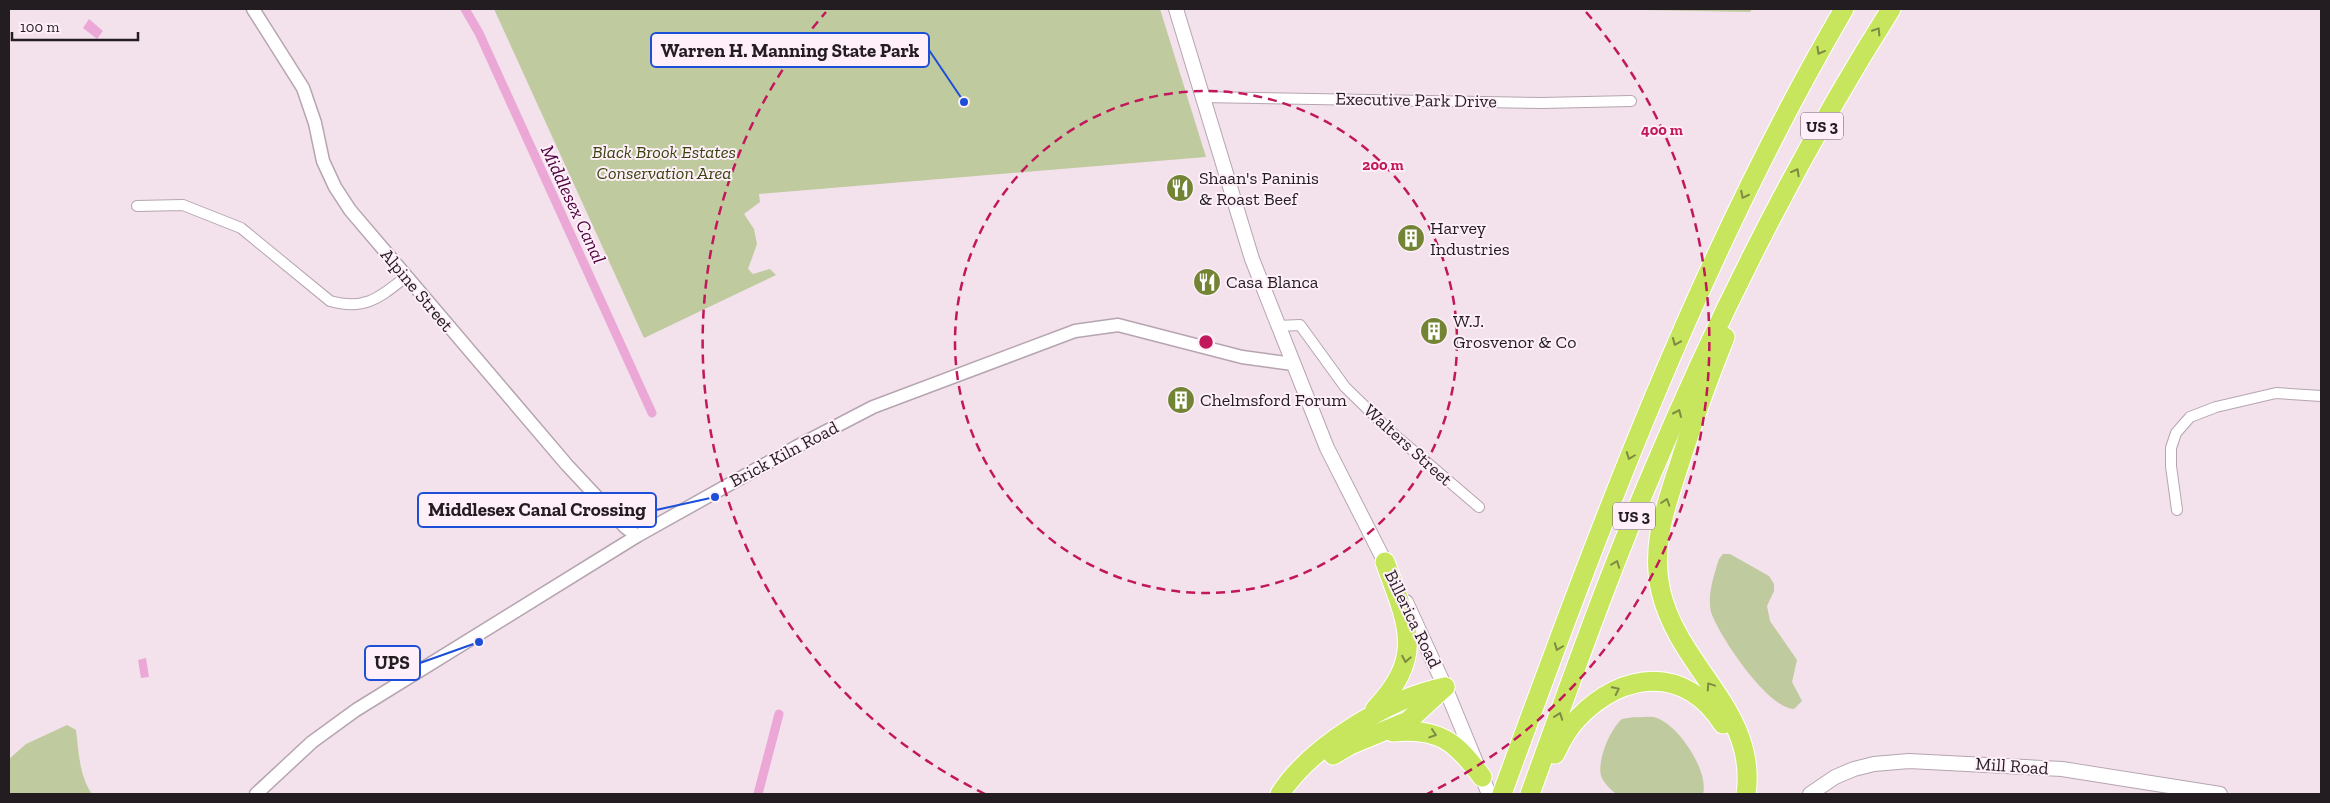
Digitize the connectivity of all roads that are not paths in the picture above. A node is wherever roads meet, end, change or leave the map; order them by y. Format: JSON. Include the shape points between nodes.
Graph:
{"nodes":[{"id":1,"x":252,"y":9,"type":"edge"},
{"id":2,"x":1176,"y":9,"type":"edge"},
{"id":3,"x":1844,"y":9,"type":"edge"},
{"id":4,"x":1891,"y":9,"type":"edge"},
{"id":5,"x":1202,"y":97,"type":"junction"},
{"id":6,"x":1631,"y":101,"type":"dead end"},
{"id":7,"x":137,"y":206,"type":"dead end"},
{"id":8,"x":1757,"y":246,"type":"junction"},
{"id":9,"x":407,"y":276,"type":"junction"},
{"id":10,"x":1278,"y":326,"type":"junction"},
{"id":11,"x":1292,"y":364,"type":"junction"},
{"id":12,"x":2321,"y":396,"type":"edge"},
{"id":13,"x":1479,"y":507,"type":"dead end"},
{"id":14,"x":2177,"y":510,"type":"dead end"},
{"id":15,"x":637,"y":536,"type":"junction"},
{"id":16,"x":1385,"y":562,"type":"junction"},
{"id":17,"x":1445,"y":687,"type":"junction"},
{"id":18,"x":1360,"y":724,"type":"junction"},
{"id":19,"x":1385,"y":732,"type":"junction"},
{"id":20,"x":1486,"y":786,"type":"edge"},
{"id":21,"x":256,"y":794,"type":"edge"},
{"id":22,"x":1280,"y":794,"type":"edge"},
{"id":23,"x":1293,"y":794,"type":"edge"},
{"id":24,"x":1502,"y":794,"type":"edge"},
{"id":25,"x":1531,"y":794,"type":"edge"},
{"id":26,"x":1735,"y":794,"type":"edge"},
{"id":27,"x":1746,"y":794,"type":"edge"},
{"id":28,"x":1810,"y":794,"type":"edge"},
{"id":29,"x":2220,"y":794,"type":"edge"}],
"edges":[{"from":1,"to":9,"type":"street","name":"Alpine Street","via":[[303,88],[323,161],[335,186],[350,210]]},
{"from":2,"to":5,"type":"main road","name":"Billerica Road"},
{"from":3,"to":24,"type":"highway","number":"US 3","one_way":true,"via":[[1756,171],[1693,304],[1647,410]]},
{"from":8,"to":4,"type":"highway","number":"US 3","one_way":true,"via":[[1793,177]]},
{"from":5,"to":6,"type":"street","name":"Executive Park Drive","via":[[1542,103]]},
{"from":5,"to":10,"type":"main road","name":"Billerica Road","via":[[1252,259]]},
{"from":7,"to":9,"type":"street","via":[[188,206],[241,228],[330,300],[344,305],[360,305],[374,300]]},
{"from":25,"to":8,"type":"highway","number":"US 3","one_way":true,"via":[[1652,473]]},
{"from":27,"to":8,"type":"highway","one_way":true,"via":[[1748,770],[1742,737],[1677,635],[1661,591],[1658,548],[1665,506]]},
{"from":9,"to":15,"type":"street","name":"Alpine Street","via":[[566,465]]},
{"from":10,"to":11,"type":"main road","name":"Billerica Road"},
{"from":10,"to":13,"type":"street","name":"Walters Street","via":[[1300,325],[1345,387],[1389,430]]},
{"from":11,"to":15,"type":"street","name":"Brick Kiln Road","via":[[1242,357],[1118,325],[1075,331],[873,408],[755,468]]},
{"from":11,"to":16,"type":"main road","name":"Billerica Road","via":[[1327,448]]},
{"from":12,"to":14,"type":"street","via":[[2276,393],[2190,417],[2176,433],[2171,448]]},
{"from":15,"to":21,"type":"street","name":"Brick Kiln Road","via":[[336,724]]},
{"from":16,"to":17,"type":"main road","name":"Billerica Road"},
{"from":16,"to":18,"type":"highway","one_way":true,"via":[[1407,627],[1407,658],[1393,688]]},
{"from":17,"to":18,"type":"highway","via":[[1400,700]]},
{"from":17,"to":19,"type":"highway","via":[[1414,716]]},
{"from":17,"to":20,"type":"main road","name":"Billerica Road"},
{"from":18,"to":22,"type":"highway","via":[[1308,762]]},
{"from":19,"to":20,"type":"highway","one_way":true,"via":[[1417,730],[1438,735],[1460,751]]},
{"from":19,"to":23,"type":"highway","via":[[1350,745],[1332,756]]},
{"from":25,"to":26,"type":"highway","one_way":true,"via":[[1576,719],[1614,690],[1652,681],[1685,688],[1700,698],[1720,720],[1735,752]]},
{"from":28,"to":29,"type":"main road","name":"Mill Road","via":[[1854,769],[1883,762],[1909,761],[2062,769]]}]}
